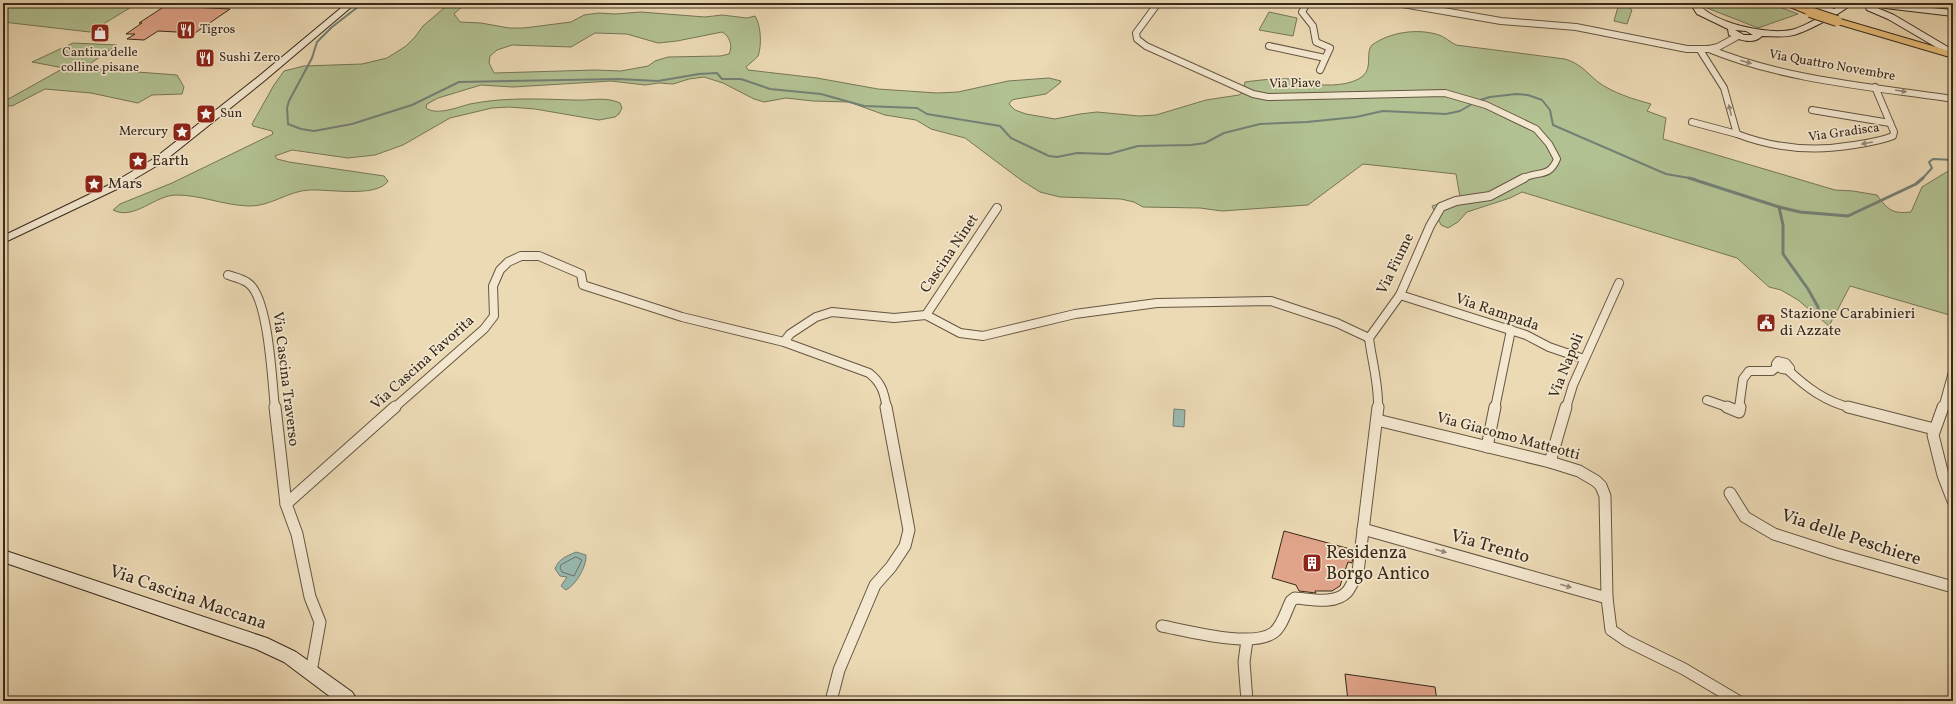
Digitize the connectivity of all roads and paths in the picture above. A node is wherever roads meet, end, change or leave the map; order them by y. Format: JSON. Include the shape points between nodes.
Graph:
{"nodes":[{"id":1,"x":342,"y":3,"type":"edge"},
{"id":2,"x":352,"y":3,"type":"edge"},
{"id":3,"x":1158,"y":3,"type":"edge"},
{"id":4,"x":1307,"y":3,"type":"edge"},
{"id":5,"x":1397,"y":3,"type":"edge"},
{"id":6,"x":1694,"y":3,"type":"edge"},
{"id":7,"x":1784,"y":3,"type":"edge"},
{"id":8,"x":1883,"y":5,"type":"edge"},
{"id":9,"x":1864,"y":7,"type":"junction"},
{"id":10,"x":1809,"y":8,"type":"edge"},
{"id":11,"x":1840,"y":11,"type":"edge"},
{"id":12,"x":1953,"y":13,"type":"edge"},
{"id":13,"x":338,"y":14,"type":"junction"},
{"id":14,"x":1890,"y":18,"type":"junction"},
{"id":15,"x":1733,"y":28,"type":"junction"},
{"id":16,"x":1756,"y":33,"type":"junction"},
{"id":17,"x":1738,"y":36,"type":"junction"},
{"id":18,"x":300,"y":37,"type":"junction"},
{"id":19,"x":1269,"y":46,"type":"dead end"},
{"id":20,"x":1709,"y":49,"type":"junction"},
{"id":21,"x":1700,"y":50,"type":"junction"},
{"id":22,"x":1953,"y":54,"type":"edge"},
{"id":23,"x":1325,"y":58,"type":"junction"},
{"id":24,"x":284,"y":59,"type":"junction"},
{"id":25,"x":1320,"y":70,"type":"dead end"},
{"id":26,"x":1875,"y":87,"type":"junction"},
{"id":27,"x":1953,"y":99,"type":"edge"},
{"id":28,"x":1486,"y":105,"type":"joint"},
{"id":29,"x":1812,"y":110,"type":"dead end"},
{"id":30,"x":219,"y":113,"type":"junction"},
{"id":31,"x":1692,"y":122,"type":"dead end"},
{"id":32,"x":1890,"y":123,"type":"junction"},
{"id":33,"x":1737,"y":134,"type":"junction"},
{"id":34,"x":997,"y":208,"type":"dead end"},
{"id":35,"x":3,"y":240,"type":"edge"},
{"id":36,"x":228,"y":275,"type":"dead end"},
{"id":37,"x":1619,"y":283,"type":"dead end"},
{"id":38,"x":1400,"y":295,"type":"junction"},
{"id":39,"x":926,"y":315,"type":"junction"},
{"id":40,"x":1511,"y":330,"type":"junction"},
{"id":41,"x":1369,"y":338,"type":"junction"},
{"id":42,"x":784,"y":342,"type":"junction"},
{"id":43,"x":1584,"y":358,"type":"junction"},
{"id":44,"x":1953,"y":372,"type":"edge"},
{"id":45,"x":1706,"y":400,"type":"dead end"},
{"id":46,"x":1377,"y":420,"type":"junction"},
{"id":47,"x":1934,"y":429,"type":"junction"},
{"id":48,"x":1487,"y":447,"type":"junction"},
{"id":49,"x":1550,"y":462,"type":"junction"},
{"id":50,"x":1730,"y":493,"type":"dead end"},
{"id":51,"x":1953,"y":501,"type":"edge"},
{"id":52,"x":286,"y":504,"type":"junction"},
{"id":53,"x":1363,"y":529,"type":"junction"},
{"id":54,"x":3,"y":556,"type":"edge"},
{"id":55,"x":1953,"y":587,"type":"edge"},
{"id":56,"x":1607,"y":598,"type":"junction"},
{"id":57,"x":1162,"y":626,"type":"dead end"},
{"id":58,"x":1247,"y":640,"type":"junction"},
{"id":59,"x":310,"y":672,"type":"junction"},
{"id":60,"x":348,"y":701,"type":"edge"},
{"id":61,"x":830,"y":701,"type":"edge"},
{"id":62,"x":1247,"y":701,"type":"edge"},
{"id":63,"x":1738,"y":701,"type":"edge"}],
"edges":[{"from":1,"to":18,"type":"main road"},
{"from":2,"to":13,"type":"main road"},
{"from":3,"to":28,"type":"street","name":"Via Piave","via":[[1136,33],[1137,39],[1146,46],[1252,94],[1268,97],[1446,93]]},
{"from":4,"to":23,"type":"street","via":[[1302,12],[1314,24],[1316,42],[1330,48]]},
{"from":5,"to":21,"type":"street","via":[[1500,21],[1576,27]]},
{"from":6,"to":15,"type":"main road","via":[[1704,15]]},
{"from":7,"to":10,"type":"main road"},
{"from":8,"to":9,"type":"main road"},
{"from":8,"to":12,"type":"main road"},
{"from":8,"to":14,"type":"main road"},
{"from":9,"to":11,"type":"main road"},
{"from":9,"to":14,"type":"main road"},
{"from":10,"to":11,"type":"main road","bridge":true},
{"from":11,"to":16,"type":"main road","via":[[1795,32]]},
{"from":11,"to":22,"type":"main road","via":[[1930,49]]},
{"from":13,"to":18,"type":"main road","via":[[310,34]]},
{"from":13,"to":24,"type":"main road"},
{"from":14,"to":22,"type":"main road"},
{"from":15,"to":16,"type":"main road"},
{"from":15,"to":17,"type":"main road","via":[[1731,31]]},
{"from":16,"to":17,"type":"main road","via":[[1758,36],[1754,38]]},
{"from":17,"to":20,"type":"street"},
{"from":18,"to":24,"type":"main road","via":[[302,40]]},
{"from":18,"to":30,"type":"main road","via":[[274,58]]},
{"from":19,"to":23,"type":"street"},
{"from":20,"to":21,"type":"street"},
{"from":20,"to":26,"type":"street","name":"Via Quattro Novembre","one_way":true,"via":[[1762,67]]},
{"from":33,"to":21,"type":"street","one_way":true,"via":[[1724,88]]},
{"from":23,"to":25,"type":"street"},
{"from":24,"to":30,"type":"main road"},
{"from":26,"to":27,"type":"street","name":"Via Quattro Novembre","one_way":true},
{"from":26,"to":32,"type":"street","name":"Via Gradisca"},
{"from":28,"to":38,"type":"street","name":"Via Fiume","via":[[1536,129],[1549,144],[1557,159],[1554,166],[1548,172],[1525,177],[1490,196],[1456,200],[1441,207]]},
{"from":29,"to":32,"type":"street","name":"Via Gradisca"},
{"from":30,"to":35,"type":"main road","via":[[159,160],[122,182]]},
{"from":31,"to":33,"type":"street","name":"Via Gradisca"},
{"from":32,"to":33,"type":"street","name":"Via Gradisca","one_way":true,"via":[[1894,136],[1888,139],[1814,151],[1784,148]]},
{"from":34,"to":39,"type":"street","name":"Cascina Ninet"},
{"from":36,"to":52,"type":"street","name":"Via Cascina Traverso","via":[[249,283],[258,297],[265,318]]},
{"from":37,"to":43,"type":"street","name":"Via Napoli"},
{"from":38,"to":40,"type":"street","name":"Via Rampada"},
{"from":38,"to":41,"type":"street","name":"Via Fiume"},
{"from":39,"to":41,"type":"street","via":[[960,333],[983,336],[1075,314],[1157,303],[1271,301],[1337,322]]},
{"from":39,"to":42,"type":"street","via":[[894,318],[825,313],[790,334]]},
{"from":40,"to":43,"type":"street","name":"Via Rampada"},
{"from":40,"to":48,"type":"street"},
{"from":41,"to":46,"type":"street","via":[[1379,390]]},
{"from":42,"to":52,"type":"street","name":"Via Cascina Favorita","via":[[682,317],[583,285],[581,274],[539,256],[522,256],[508,262],[500,270],[493,286],[494,316],[484,329]]},
{"from":42,"to":61,"type":"street","via":[[856,368],[877,379],[883,389],[909,530],[905,546],[875,585],[839,670]]},
{"from":43,"to":49,"type":"street","name":"Via Napoli","via":[[1573,385]]},
{"from":44,"to":47,"type":"street","via":[[1939,422]]},
{"from":45,"to":47,"type":"street","via":[[1739,412],[1743,379],[1749,371],[1772,372],[1777,367],[1788,370],[1827,401]]},
{"from":46,"to":48,"type":"street","name":"Via Giacomo Matteotti"},
{"from":46,"to":53,"type":"street"},
{"from":47,"to":51,"type":"street","via":[[1933,435],[1943,475]]},
{"from":48,"to":49,"type":"street","name":"Via Giacomo Matteotti"},
{"from":49,"to":56,"type":"street","name":"Via Giacomo Matteotti","via":[[1579,471],[1601,486],[1605,496]]},
{"from":50,"to":55,"type":"street","name":"Via delle Peschiere","via":[[1746,517],[1774,534]]},
{"from":52,"to":59,"type":"street","via":[[297,534],[310,597],[320,622]]},
{"from":53,"to":56,"type":"street","name":"Via Trento","one_way":true},
{"from":53,"to":58,"type":"street","via":[[1358,572],[1348,591],[1334,599],[1295,598],[1273,633],[1262,639]]},
{"from":54,"to":59,"type":"main road","name":"Via Cascina Maccana","via":[[261,643],[290,657]]},
{"from":56,"to":63,"type":"street","name":"Via Giacomo Matteotti","via":[[1611,630]]},
{"from":57,"to":58,"type":"street"},
{"from":58,"to":62,"type":"street","via":[[1244,648],[1244,687]]},
{"from":59,"to":60,"type":"main road","name":"Via Cascina Maccana"}]}
